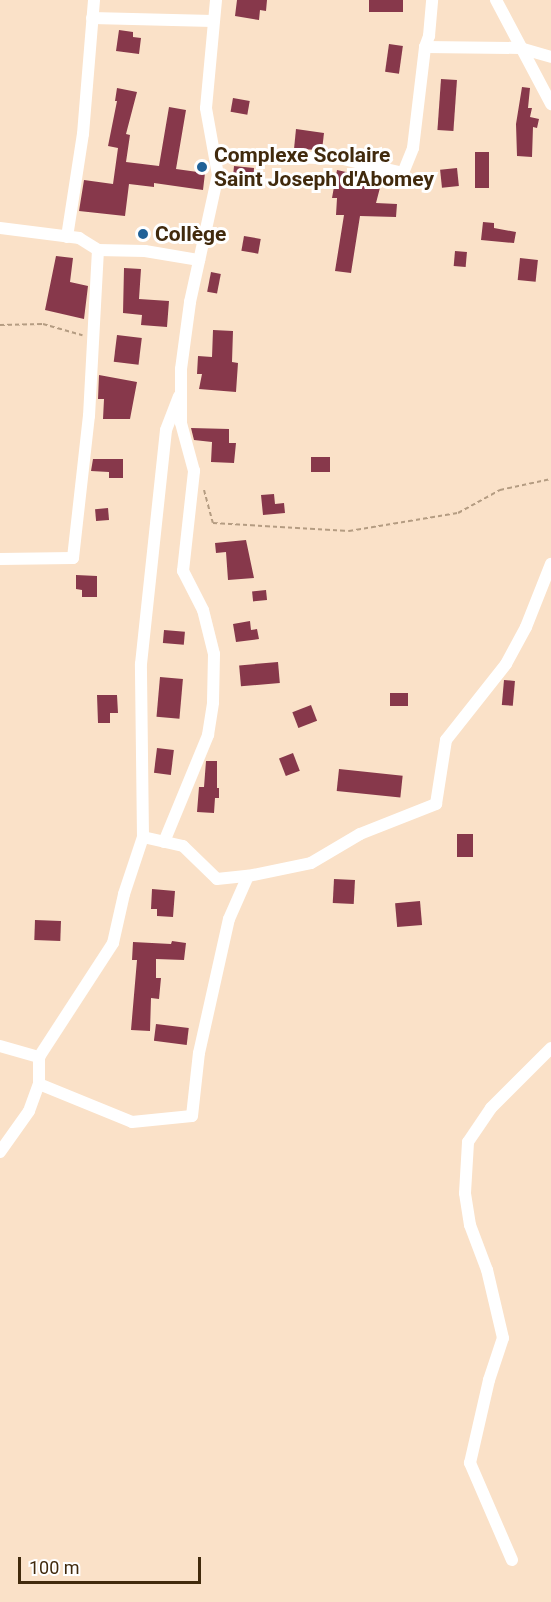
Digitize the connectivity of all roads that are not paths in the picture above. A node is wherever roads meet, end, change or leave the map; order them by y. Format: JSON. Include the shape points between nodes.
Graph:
{"nodes":[{"id":1,"x":94,"y":0,"type":"edge"},
{"id":2,"x":216,"y":0,"type":"edge"},
{"id":3,"x":432,"y":0,"type":"edge"},
{"id":4,"x":496,"y":0,"type":"edge"},
{"id":5,"x":92,"y":18,"type":"junction"},
{"id":6,"x":213,"y":21,"type":"junction"},
{"id":7,"x":425,"y":47,"type":"junction"},
{"id":8,"x":520,"y":48,"type":"junction"},
{"id":9,"x":551,"y":57,"type":"edge"},
{"id":10,"x":551,"y":104,"type":"edge"},
{"id":11,"x":216,"y":154,"type":"junction"},
{"id":12,"x":0,"y":228,"type":"edge"},
{"id":13,"x":67,"y":237,"type":"junction"},
{"id":14,"x":98,"y":250,"type":"junction"},
{"id":15,"x":199,"y":260,"type":"junction"},
{"id":16,"x":182,"y":388,"type":"junction"},
{"id":17,"x":0,"y":559,"type":"edge"},
{"id":18,"x":551,"y":564,"type":"edge"},
{"id":19,"x":143,"y":837,"type":"junction"},
{"id":20,"x":164,"y":842,"type":"junction"},
{"id":21,"x":248,"y":876,"type":"junction"},
{"id":22,"x":0,"y":1046,"type":"edge"},
{"id":23,"x":551,"y":1048,"type":"edge"},
{"id":24,"x":39,"y":1057,"type":"junction"},
{"id":25,"x":39,"y":1084,"type":"junction"},
{"id":26,"x":0,"y":1152,"type":"edge"},
{"id":27,"x":512,"y":1560,"type":"dead end"}],
"edges":[{"from":1,"to":5,"type":"street"},
{"from":2,"to":6,"type":"street"},
{"from":3,"to":7,"type":"street"},
{"from":4,"to":8,"type":"street"},
{"from":5,"to":6,"type":"street"},
{"from":5,"to":13,"type":"street","via":[[83,134]]},
{"from":6,"to":11,"type":"street","via":[[206,108]]},
{"from":7,"to":8,"type":"street"},
{"from":7,"to":11,"type":"street","via":[[413,148],[403,173],[343,159]]},
{"from":8,"to":9,"type":"street"},
{"from":8,"to":10,"type":"street"},
{"from":11,"to":15,"type":"street","via":[[215,194]]},
{"from":12,"to":13,"type":"street"},
{"from":13,"to":14,"type":"street","via":[[79,238]]},
{"from":14,"to":15,"type":"street","via":[[145,251]]},
{"from":14,"to":17,"type":"street","via":[[89,416],[73,558]]},
{"from":15,"to":16,"type":"street","via":[[184,336]]},
{"from":16,"to":19,"type":"street","via":[[166,430],[141,664]]},
{"from":16,"to":20,"type":"street","via":[[181,423],[194,471],[183,571],[203,610],[214,654],[213,702],[208,735]]},
{"from":18,"to":21,"type":"street","via":[[507,664],[446,740],[436,804],[360,834],[311,863]]},
{"from":19,"to":20,"type":"street"},
{"from":19,"to":24,"type":"street","via":[[113,943]]},
{"from":20,"to":21,"type":"street","via":[[183,846],[218,879]]},
{"from":21,"to":25,"type":"street","via":[[229,919],[199,1053],[192,1116],[132,1122]]},
{"from":22,"to":24,"type":"street"},
{"from":23,"to":27,"type":"street","via":[[491,1108],[468,1142],[465,1193],[470,1225],[487,1270],[503,1338],[470,1463]]},
{"from":24,"to":25,"type":"street"},
{"from":25,"to":26,"type":"street","via":[[29,1111]]}]}
